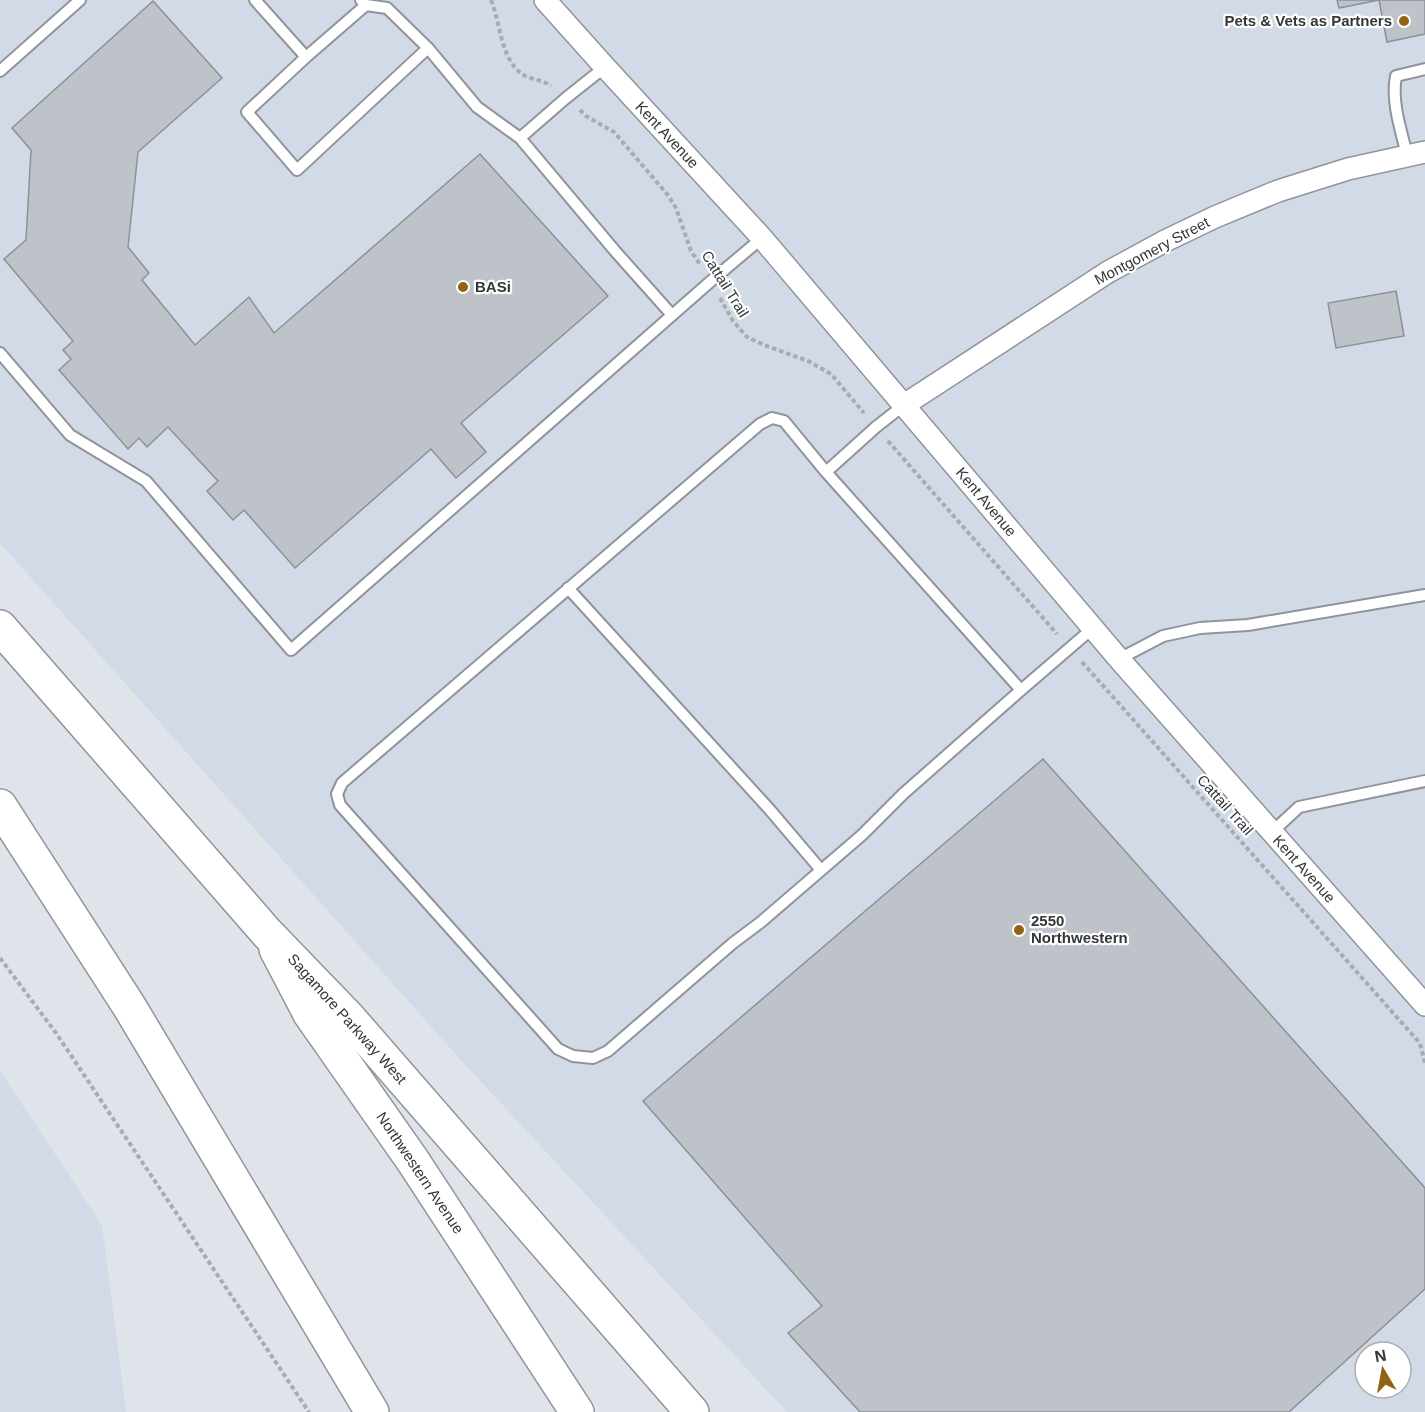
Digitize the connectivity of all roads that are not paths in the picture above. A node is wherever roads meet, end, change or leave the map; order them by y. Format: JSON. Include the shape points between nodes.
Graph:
{"nodes":[{"id":1,"x":80,"y":0,"type":"edge"},
{"id":2,"x":255,"y":0,"type":"edge"},
{"id":3,"x":545,"y":0,"type":"edge"},
{"id":4,"x":364,"y":3,"type":"edge"},
{"id":5,"x":428,"y":48,"type":"junction"},
{"id":6,"x":306,"y":57,"type":"junction"},
{"id":7,"x":605,"y":67,"type":"junction"},
{"id":8,"x":1425,"y":69,"type":"edge"},
{"id":9,"x":0,"y":71,"type":"edge"},
{"id":10,"x":520,"y":138,"type":"junction"},
{"id":11,"x":1416,"y":153,"type":"edge"},
{"id":12,"x":762,"y":238,"type":"junction"},
{"id":13,"x":672,"y":315,"type":"junction"},
{"id":14,"x":0,"y":353,"type":"edge"},
{"id":15,"x":904,"y":405,"type":"junction"},
{"id":16,"x":826,"y":472,"type":"junction"},
{"id":17,"x":568,"y":588,"type":"junction"},
{"id":18,"x":1425,"y":595,"type":"edge"},
{"id":19,"x":0,"y":627,"type":"edge"},
{"id":20,"x":1093,"y":628,"type":"junction"},
{"id":21,"x":1119,"y":659,"type":"junction"},
{"id":22,"x":1021,"y":690,"type":"junction"},
{"id":23,"x":1425,"y":781,"type":"edge"},
{"id":24,"x":0,"y":806,"type":"edge"},
{"id":25,"x":1272,"y":832,"type":"junction"},
{"id":26,"x":822,"y":870,"type":"junction"},
{"id":27,"x":267,"y":933,"type":"junction"},
{"id":28,"x":1425,"y":1005,"type":"edge"},
{"id":29,"x":372,"y":1412,"type":"edge"},
{"id":30,"x":577,"y":1412,"type":"edge"},
{"id":31,"x":692,"y":1412,"type":"edge"}],
"edges":[{"from":1,"to":9,"type":"lane"},
{"from":2,"to":6,"type":"lane"},
{"from":3,"to":7,"type":"street","name":"Kent Avenue"},
{"from":4,"to":5,"type":"lane","via":[[387,8]]},
{"from":4,"to":6,"type":"lane"},
{"from":5,"to":6,"type":"lane","via":[[297,170],[247,112]]},
{"from":5,"to":10,"type":"lane","via":[[477,107]]},
{"from":7,"to":10,"type":"lane"},
{"from":7,"to":12,"type":"street","name":"Kent Avenue"},
{"from":8,"to":11,"type":"lane","via":[[1396,76],[1393,89],[1396,111]]},
{"from":10,"to":13,"type":"lane"},
{"from":11,"to":15,"type":"street","name":"Montgomery Street","via":[[1278,191],[1165,241],[1108,272]]},
{"from":12,"to":13,"type":"lane"},
{"from":12,"to":15,"type":"street","name":"Kent Avenue"},
{"from":13,"to":14,"type":"lane","via":[[291,650],[146,481],[70,435]]},
{"from":15,"to":16,"type":"lane"},
{"from":15,"to":20,"type":"street","name":"Kent Avenue"},
{"from":16,"to":17,"type":"lane","via":[[784,421],[772,418],[760,424]]},
{"from":16,"to":22,"type":"lane"},
{"from":17,"to":26,"type":"lane"},
{"from":17,"to":26,"type":"lane","via":[[342,783],[337,794],[340,805],[531,1020],[558,1049],[573,1056],[593,1058],[608,1051]]},
{"from":18,"to":21,"type":"lane","via":[[1248,625],[1200,628],[1163,636]]},
{"from":19,"to":27,"type":"main road","name":"Sagamore Parkway West"},
{"from":20,"to":21,"type":"street","name":"Kent Avenue"},
{"from":20,"to":22,"type":"lane"},
{"from":21,"to":25,"type":"street","name":"Kent Avenue"},
{"from":22,"to":26,"type":"lane"},
{"from":23,"to":25,"type":"lane","via":[[1299,807]]},
{"from":24,"to":29,"type":"main road","via":[[129,1006]]},
{"from":25,"to":28,"type":"street","name":"Kent Avenue"},
{"from":27,"to":30,"type":"main road","name":"Northwestern Avenue","via":[[310,1014],[413,1161]]},
{"from":27,"to":31,"type":"main road","name":"Sagamore Parkway West","via":[[349,1018]]}]}
